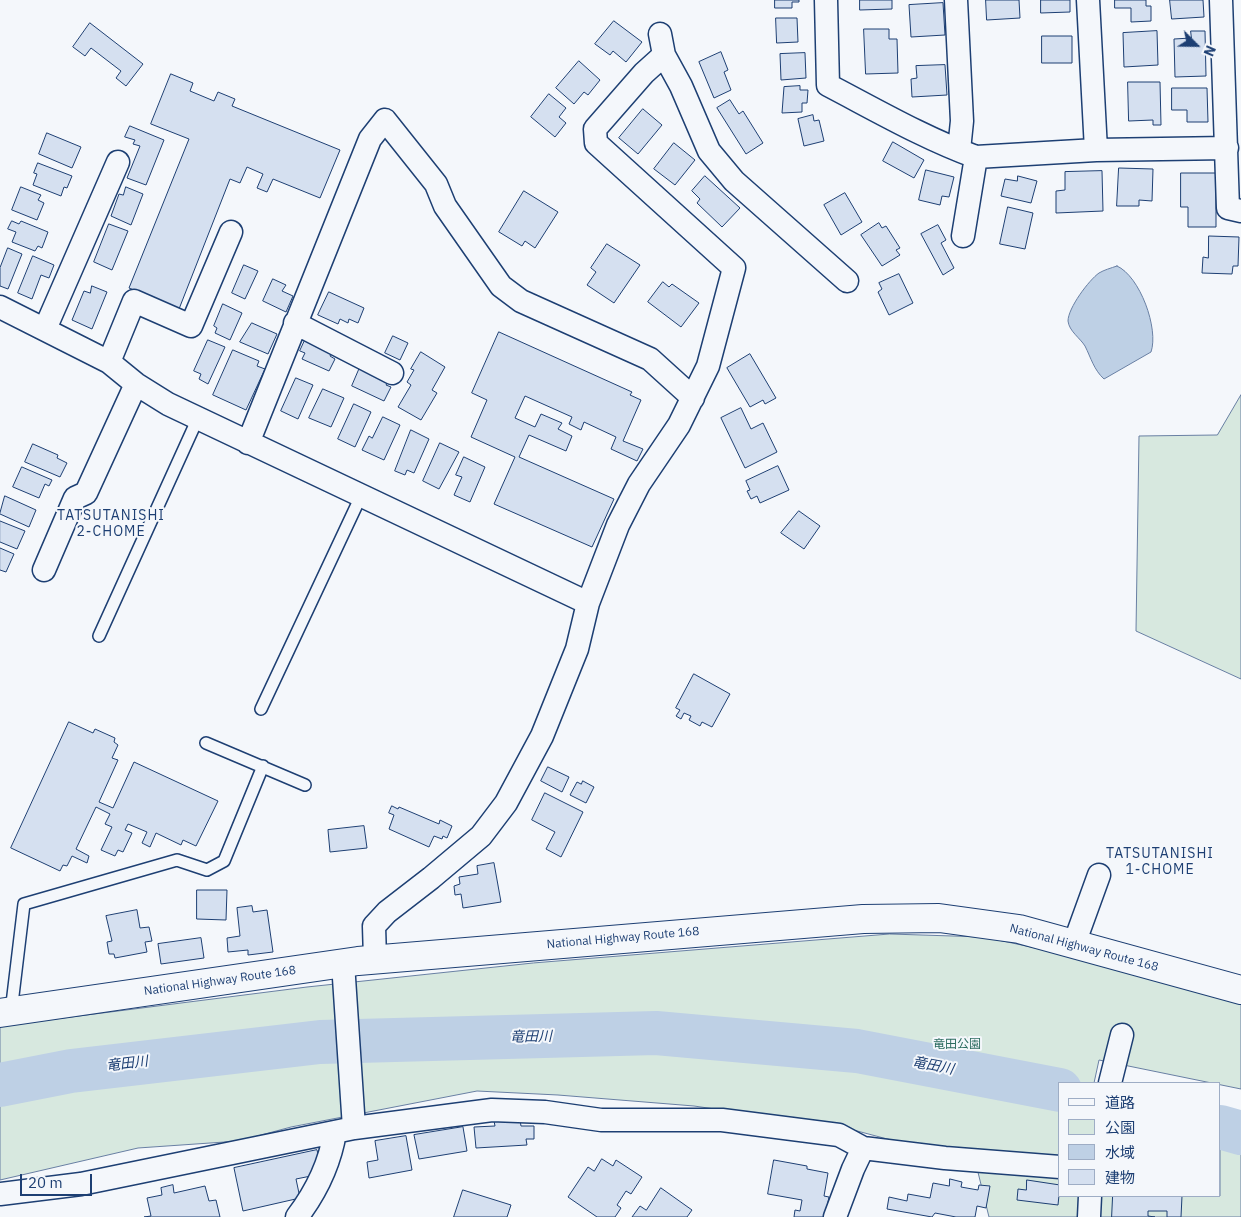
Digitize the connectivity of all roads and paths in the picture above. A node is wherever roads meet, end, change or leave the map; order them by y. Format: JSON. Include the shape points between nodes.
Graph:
{"nodes":[{"id":1,"x":826,"y":0,"type":"edge"},
{"id":2,"x":956,"y":0,"type":"edge"},
{"id":3,"x":1088,"y":0,"type":"edge"},
{"id":4,"x":1222,"y":0,"type":"edge"},
{"id":5,"x":1227,"y":148,"type":"junction"},
{"id":6,"x":1096,"y":150,"type":"junction"},
{"id":7,"x":967,"y":154,"type":"junction"},
{"id":8,"x":118,"y":162,"type":"dead end"},
{"id":9,"x":1241,"y":211,"type":"edge"},
{"id":10,"x":230,"y":232,"type":"dead end"},
{"id":11,"x":963,"y":236,"type":"dead end"},
{"id":12,"x":847,"y":281,"type":"dead end"},
{"id":13,"x":0,"y":307,"type":"edge"},
{"id":14,"x":295,"y":322,"type":"junction"},
{"id":15,"x":45,"y":329,"type":"junction"},
{"id":16,"x":109,"y":362,"type":"junction"},
{"id":17,"x":392,"y":373,"type":"dead end"},
{"id":18,"x":136,"y":384,"type":"junction"},
{"id":19,"x":692,"y":398,"type":"junction"},
{"id":20,"x":198,"y":418,"type":"junction"},
{"id":21,"x":248,"y":443,"type":"junction"},
{"id":22,"x":361,"y":496,"type":"junction"},
{"id":23,"x":44,"y":570,"type":"dead end"},
{"id":24,"x":588,"y":603,"type":"junction"},
{"id":25,"x":99,"y":636,"type":"dead end"},
{"id":26,"x":261,"y":709,"type":"dead end"},
{"id":27,"x":206,"y":742,"type":"dead end"},
{"id":28,"x":263,"y":766,"type":"junction"},
{"id":29,"x":305,"y":786,"type":"dead end"},
{"id":30,"x":1098,"y":875,"type":"dead end"},
{"id":31,"x":1074,"y":944,"type":"junction"},
{"id":32,"x":375,"y":959,"type":"junction"},
{"id":33,"x":343,"y":969,"type":"junction"},
{"id":34,"x":1241,"y":990,"type":"edge"},
{"id":35,"x":6,"y":1012,"type":"edge"},
{"id":36,"x":1122,"y":1035,"type":"dead end"},
{"id":37,"x":1110,"y":1082,"type":"edge"},
{"id":38,"x":345,"y":1130,"type":"junction"},
{"id":39,"x":863,"y":1148,"type":"junction"},
{"id":40,"x":1058,"y":1168,"type":"edge"},
{"id":41,"x":0,"y":1194,"type":"edge"},
{"id":42,"x":1090,"y":1197,"type":"edge"},
{"id":43,"x":297,"y":1217,"type":"edge"},
{"id":44,"x":835,"y":1217,"type":"edge"},
{"id":45,"x":1089,"y":1217,"type":"edge"}],
"edges":[{"from":1,"to":7,"type":"street","via":[[828,85],[931,140]]},
{"from":2,"to":7,"type":"street","via":[[962,121]]},
{"from":3,"to":6,"type":"street"},
{"from":4,"to":5,"type":"street"},
{"from":5,"to":6,"type":"street"},
{"from":5,"to":9,"type":"street","via":[[1228,208]]},
{"from":6,"to":7,"type":"street"},
{"from":7,"to":11,"type":"street"},
{"from":8,"to":15,"type":"street"},
{"from":10,"to":16,"type":"street","via":[[191,326],[134,300]]},
{"from":12,"to":19,"type":"street","via":[[734,180],[709,151],[662,45],[644,73],[595,129],[596,144],[734,268],[708,366]]},
{"from":13,"to":15,"type":"street"},
{"from":14,"to":17,"type":"street"},
{"from":14,"to":19,"type":"street","via":[[370,139],[385,120],[436,184],[445,206],[501,286],[521,301],[650,359]]},
{"from":14,"to":21,"type":"street"},
{"from":15,"to":16,"type":"street"},
{"from":16,"to":18,"type":"street"},
{"from":18,"to":20,"type":"street"},
{"from":18,"to":23,"type":"street","via":[[86,493],[76,498]]},
{"from":19,"to":24,"type":"street","via":[[675,432],[639,484],[622,517]]},
{"from":20,"to":21,"type":"street"},
{"from":20,"to":25,"type":"lane"},
{"from":21,"to":22,"type":"street"},
{"from":22,"to":24,"type":"street"},
{"from":22,"to":26,"type":"lane"},
{"from":24,"to":32,"type":"street","via":[[577,649],[542,736],[506,803],[480,836],[374,926]]},
{"from":27,"to":28,"type":"lane"},
{"from":28,"to":29,"type":"lane"},
{"from":28,"to":35,"type":"lane","via":[[224,861],[207,870],[177,860],[24,904]]},
{"from":30,"to":31,"type":"street"},
{"from":31,"to":32,"type":"highway","name":"National Highway Route 168","via":[[1019,929],[939,918],[863,919]]},
{"from":31,"to":34,"type":"highway","name":"National Highway Route 168"},
{"from":32,"to":33,"type":"highway","name":"National Highway Route 168"},
{"from":33,"to":35,"type":"highway","name":"National Highway Route 168"},
{"from":33,"to":38,"type":"street","via":[[353,1091]]},
{"from":36,"to":37,"type":"street"},
{"from":38,"to":39,"type":"street","via":[[492,1110],[601,1120],[722,1120],[839,1136]]},
{"from":38,"to":41,"type":"street","via":[[81,1184]]},
{"from":38,"to":43,"type":"street","via":[[309,1201]]},
{"from":39,"to":40,"type":"street"},
{"from":39,"to":44,"type":"street"},
{"from":42,"to":45,"type":"street"}]}
